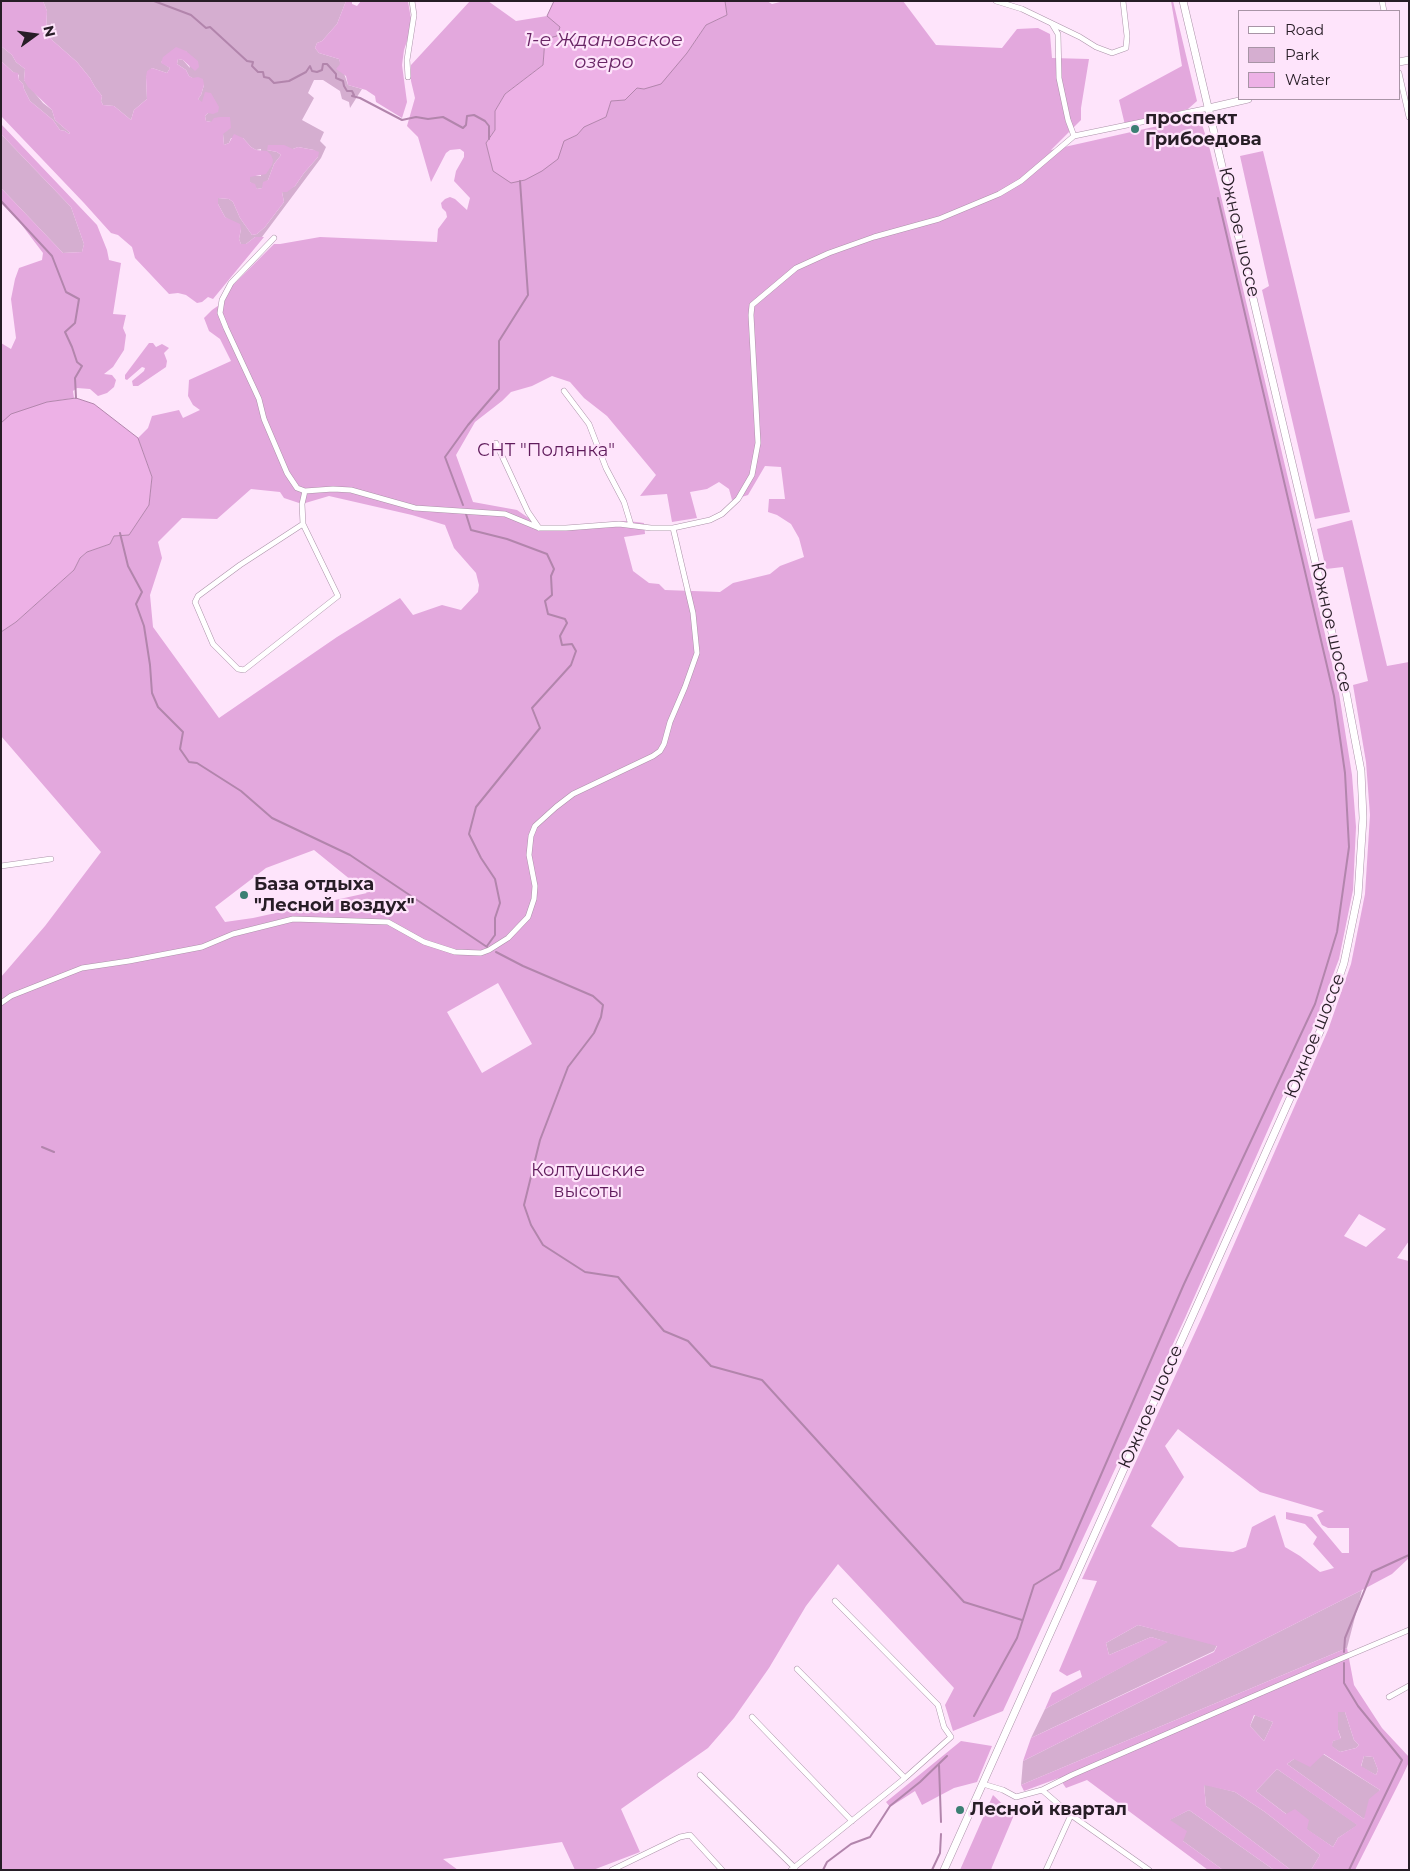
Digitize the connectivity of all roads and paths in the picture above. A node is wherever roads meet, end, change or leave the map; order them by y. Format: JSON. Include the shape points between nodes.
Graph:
{"nodes":[{"id":1,"x":412,"y":1,"type":"edge"},
{"id":2,"x":996,"y":1,"type":"edge"},
{"id":3,"x":1123,"y":1,"type":"edge"},
{"id":4,"x":1183,"y":1,"type":"edge"},
{"id":5,"x":1052,"y":24,"type":"junction"},
{"id":6,"x":408,"y":77,"type":"dead end"},
{"id":7,"x":1400,"y":77,"type":"edge"},
{"id":8,"x":1244,"y":100,"type":"edge"},
{"id":9,"x":1209,"y":108,"type":"junction"},
{"id":10,"x":1409,"y":117,"type":"edge"},
{"id":11,"x":1074,"y":136,"type":"junction"},
{"id":12,"x":274,"y":238,"type":"dead end"},
{"id":13,"x":564,"y":391,"type":"dead end"},
{"id":14,"x":496,"y":443,"type":"dead end"},
{"id":15,"x":304,"y":491,"type":"junction"},
{"id":16,"x":303,"y":524,"type":"junction"},
{"id":17,"x":631,"y":525,"type":"junction"},
{"id":18,"x":540,"y":528,"type":"junction"},
{"id":19,"x":673,"y":528,"type":"junction"},
{"id":20,"x":51,"y":859,"type":"dead end"},
{"id":21,"x":1,"y":866,"type":"edge"},
{"id":22,"x":1,"y":1003,"type":"edge"},
{"id":23,"x":835,"y":1601,"type":"dead end"},
{"id":24,"x":1409,"y":1630,"type":"edge"},
{"id":25,"x":797,"y":1669,"type":"dead end"},
{"id":26,"x":1409,"y":1686,"type":"edge"},
{"id":27,"x":1389,"y":1697,"type":"dead end"},
{"id":28,"x":752,"y":1717,"type":"dead end"},
{"id":29,"x":700,"y":1775,"type":"dead end"},
{"id":30,"x":904,"y":1778,"type":"junction"},
{"id":31,"x":983,"y":1784,"type":"junction"},
{"id":32,"x":1042,"y":1790,"type":"junction"},
{"id":33,"x":1071,"y":1815,"type":"junction"},
{"id":34,"x":852,"y":1821,"type":"junction"},
{"id":35,"x":793,"y":1869,"type":"edge"},
{"id":36,"x":612,"y":1870,"type":"edge"},
{"id":37,"x":722,"y":1870,"type":"edge"},
{"id":38,"x":944,"y":1870,"type":"edge"},
{"id":39,"x":1046,"y":1870,"type":"edge"},
{"id":40,"x":1149,"y":1870,"type":"edge"}],
"edges":[{"from":1,"to":6,"type":"street","via":[[414,15],[407,60]]},
{"from":2,"to":5,"type":"street"},
{"from":3,"to":5,"type":"street","via":[[1126,48],[1112,53]]},
{"from":4,"to":9,"type":"street","name":"Южное шоссе"},
{"from":5,"to":11,"type":"street","via":[[1058,34],[1059,78]]},
{"from":7,"to":10,"type":"street"},
{"from":8,"to":9,"type":"street"},
{"from":9,"to":11,"type":"street"},
{"from":9,"to":31,"type":"street","name":"Южное шоссе","via":[[1346,692],[1361,772],[1363,818],[1358,895],[1344,962],[1322,1027]]},
{"from":11,"to":19,"type":"street","via":[[1021,181],[999,194],[939,219],[829,252],[796,268],[752,305],[758,443],[752,475],[738,499],[722,514]]},
{"from":12,"to":15,"type":"street","via":[[231,284],[222,300],[220,313],[259,399],[287,473],[297,488]]},
{"from":13,"to":17,"type":"street","via":[[589,424]]},
{"from":14,"to":18,"type":"street","via":[[528,512]]},
{"from":15,"to":16,"type":"street"},
{"from":15,"to":18,"type":"street","via":[[350,490],[415,508],[505,514]]},
{"from":16,"to":16,"type":"street","via":[[198,596],[195,602],[213,644],[238,669],[244,670],[338,596]]},
{"from":17,"to":18,"type":"street"},
{"from":17,"to":19,"type":"street"},
{"from":19,"to":22,"type":"street","via":[[693,613],[697,653],[664,744],[653,756],[573,794],[535,826],[529,855],[534,899],[528,917],[508,938],[481,953],[455,952],[424,942],[388,922],[293,919],[233,934],[202,947],[82,968]]},
{"from":20,"to":21,"type":"street"},
{"from":23,"to":30,"type":"street","via":[[938,1706],[944,1727],[951,1737]]},
{"from":24,"to":32,"type":"street"},
{"from":25,"to":30,"type":"street"},
{"from":26,"to":27,"type":"street"},
{"from":28,"to":34,"type":"street"},
{"from":29,"to":35,"type":"street"},
{"from":30,"to":34,"type":"street"},
{"from":31,"to":32,"type":"street","via":[[1016,1797]]},
{"from":31,"to":38,"type":"street","name":"Южное шоссе"},
{"from":32,"to":33,"type":"street"},
{"from":33,"to":39,"type":"street"},
{"from":33,"to":40,"type":"street"},
{"from":34,"to":35,"type":"street"},
{"from":36,"to":37,"type":"street","via":[[680,1837],[690,1836]]}]}
